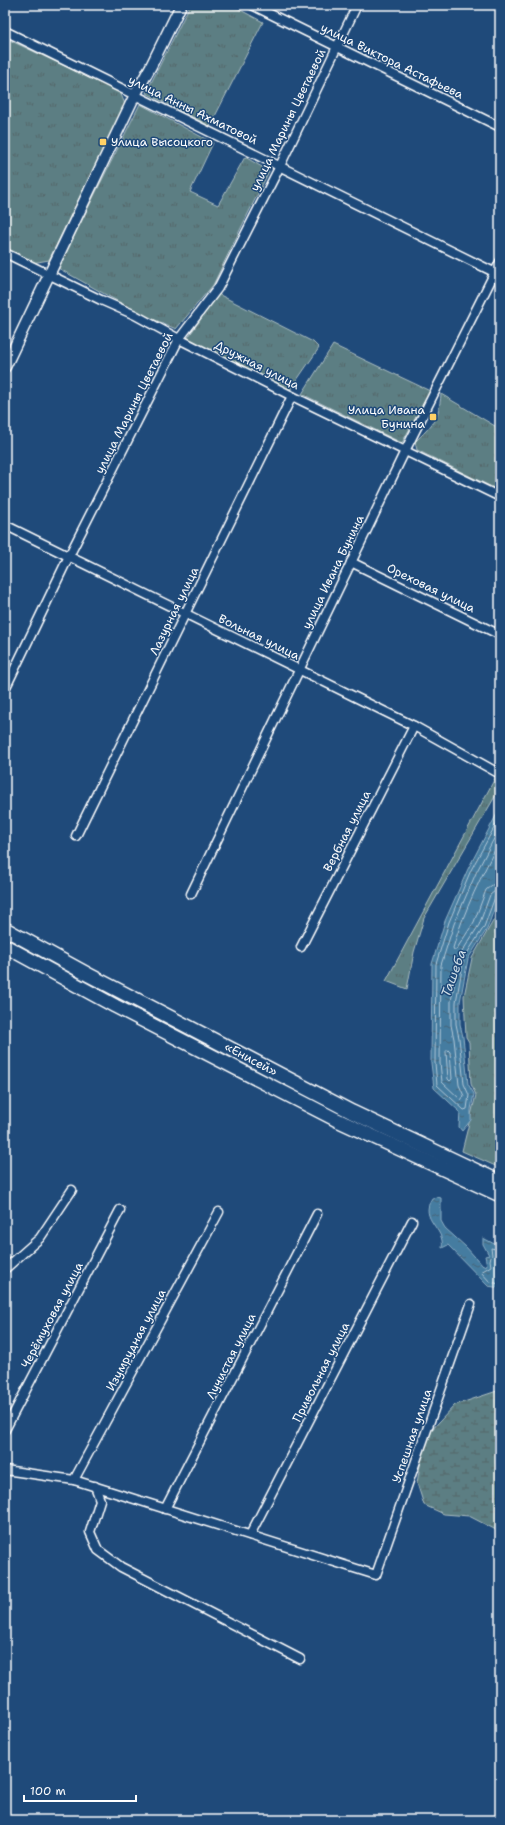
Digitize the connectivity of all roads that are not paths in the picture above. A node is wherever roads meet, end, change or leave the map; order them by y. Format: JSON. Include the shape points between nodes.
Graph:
{"nodes":[{"id":1,"x":181,"y":5,"type":"edge"},
{"id":2,"x":252,"y":5,"type":"edge"},
{"id":3,"x":357,"y":5,"type":"edge"},
{"id":4,"x":5,"y":31,"type":"edge"},
{"id":5,"x":337,"y":46,"type":"junction"},
{"id":6,"x":135,"y":95,"type":"junction"},
{"id":7,"x":500,"y":127,"type":"edge"},
{"id":8,"x":280,"y":166,"type":"junction"},
{"id":9,"x":5,"y":253,"type":"edge"},
{"id":10,"x":500,"y":262,"type":"edge"},
{"id":11,"x":48,"y":273,"type":"junction"},
{"id":12,"x":497,"y":274,"type":"edge"},
{"id":13,"x":179,"y":339,"type":"junction"},
{"id":14,"x":5,"y":367,"type":"edge"},
{"id":15,"x":292,"y":396,"type":"junction"},
{"id":16,"x":405,"y":451,"type":"junction"},
{"id":17,"x":500,"y":497,"type":"edge"},
{"id":18,"x":5,"y":525,"type":"edge"},
{"id":19,"x":70,"y":556,"type":"junction"},
{"id":20,"x":351,"y":562,"type":"junction"},
{"id":21,"x":186,"y":614,"type":"junction"},
{"id":22,"x":500,"y":635,"type":"edge"},
{"id":23,"x":299,"y":670,"type":"junction"},
{"id":24,"x":5,"y":689,"type":"edge"},
{"id":25,"x":414,"y":726,"type":"junction"},
{"id":26,"x":500,"y":774,"type":"edge"},
{"id":27,"x":76,"y":836,"type":"dead end"},
{"id":28,"x":191,"y":894,"type":"dead end"},
{"id":29,"x":5,"y":929,"type":"edge"},
{"id":30,"x":5,"y":946,"type":"edge"},
{"id":31,"x":302,"y":947,"type":"dead end"},
{"id":32,"x":500,"y":1182,"type":"edge"},
{"id":33,"x":72,"y":1190,"type":"dead end"},
{"id":34,"x":500,"y":1195,"type":"edge"},
{"id":35,"x":120,"y":1210,"type":"dead end"},
{"id":36,"x":219,"y":1212,"type":"dead end"},
{"id":37,"x":317,"y":1214,"type":"dead end"},
{"id":38,"x":412,"y":1221,"type":"dead end"},
{"id":39,"x":5,"y":1269,"type":"edge"},
{"id":40,"x":471,"y":1304,"type":"dead end"},
{"id":41,"x":5,"y":1430,"type":"edge"},
{"id":42,"x":5,"y":1470,"type":"edge"},
{"id":43,"x":74,"y":1480,"type":"junction"},
{"id":44,"x":95,"y":1486,"type":"junction"},
{"id":45,"x":165,"y":1509,"type":"junction"},
{"id":46,"x":250,"y":1535,"type":"junction"},
{"id":47,"x":300,"y":1659,"type":"dead end"}],
"edges":[{"from":1,"to":6,"type":"street"},
{"from":2,"to":5,"type":"street","name":"улица Виктора Астафьева"},
{"from":3,"to":5,"type":"street","name":"улица Марины Цветаевой"},
{"from":4,"to":6,"type":"street","name":"улица Анны Ахматовой"},
{"from":5,"to":7,"type":"street","name":"улица Виктора Астафьева"},
{"from":5,"to":8,"type":"street","name":"улица Марины Цветаевой"},
{"from":6,"to":8,"type":"street","name":"улица Анны Ахматовой"},
{"from":6,"to":11,"type":"street"},
{"from":8,"to":12,"type":"street","name":"улица Анны Ахматовой"},
{"from":8,"to":13,"type":"street","name":"улица Марины Цветаевой","via":[[218,288]]},
{"from":9,"to":11,"type":"street","name":"Дружная улица"},
{"from":10,"to":12,"type":"street","name":"улица Ивана Бунина"},
{"from":11,"to":13,"type":"street","name":"Дружная улица"},
{"from":11,"to":14,"type":"street"},
{"from":12,"to":16,"type":"street","name":"улица Ивана Бунина"},
{"from":13,"to":15,"type":"street","name":"Дружная улица"},
{"from":13,"to":19,"type":"street","name":"улица Марины Цветаевой"},
{"from":15,"to":16,"type":"street","name":"Дружная улица"},
{"from":15,"to":21,"type":"street","name":"Лазурная улица"},
{"from":16,"to":17,"type":"street","name":"Дружная улица"},
{"from":16,"to":20,"type":"street","name":"улица Ивана Бунина"},
{"from":18,"to":19,"type":"street","name":"Вольная улица"},
{"from":19,"to":21,"type":"street","name":"Вольная улица"},
{"from":19,"to":24,"type":"street","name":"улица Марины Цветаевой"},
{"from":20,"to":22,"type":"street","name":"Ореховая улица"},
{"from":20,"to":23,"type":"street","name":"улица Ивана Бунина"},
{"from":21,"to":23,"type":"street","name":"Вольная улица"},
{"from":21,"to":27,"type":"street","name":"Лазурная улица"},
{"from":23,"to":25,"type":"street","name":"Вольная улица"},
{"from":23,"to":28,"type":"street","name":"улица Ивана Бунина"},
{"from":25,"to":26,"type":"street","name":"Вольная улица"},
{"from":25,"to":31,"type":"street","name":"Вербная улица"},
{"from":29,"to":32,"type":"highway","name":"«Енисей»","via":[[352,1112]]},
{"from":30,"to":34,"type":"highway","name":"«Енисей»","via":[[115,1006],[335,1119]]},
{"from":33,"to":39,"type":"street","via":[[40,1238]]},
{"from":35,"to":41,"type":"street","name":"Черёмуховая улица"},
{"from":36,"to":43,"type":"street","name":"Изумрудная улица"},
{"from":37,"to":45,"type":"street","name":"Лучистая улица"},
{"from":38,"to":46,"type":"street","name":"Привольная улица"},
{"from":40,"to":46,"type":"street","name":"Успешная улица","via":[[376,1575]]},
{"from":42,"to":43,"type":"street"},
{"from":43,"to":44,"type":"street"},
{"from":44,"to":45,"type":"street"},
{"from":44,"to":47,"type":"street","via":[[100,1500],[90,1532],[98,1550],[121,1567]]},
{"from":45,"to":46,"type":"street"}]}
